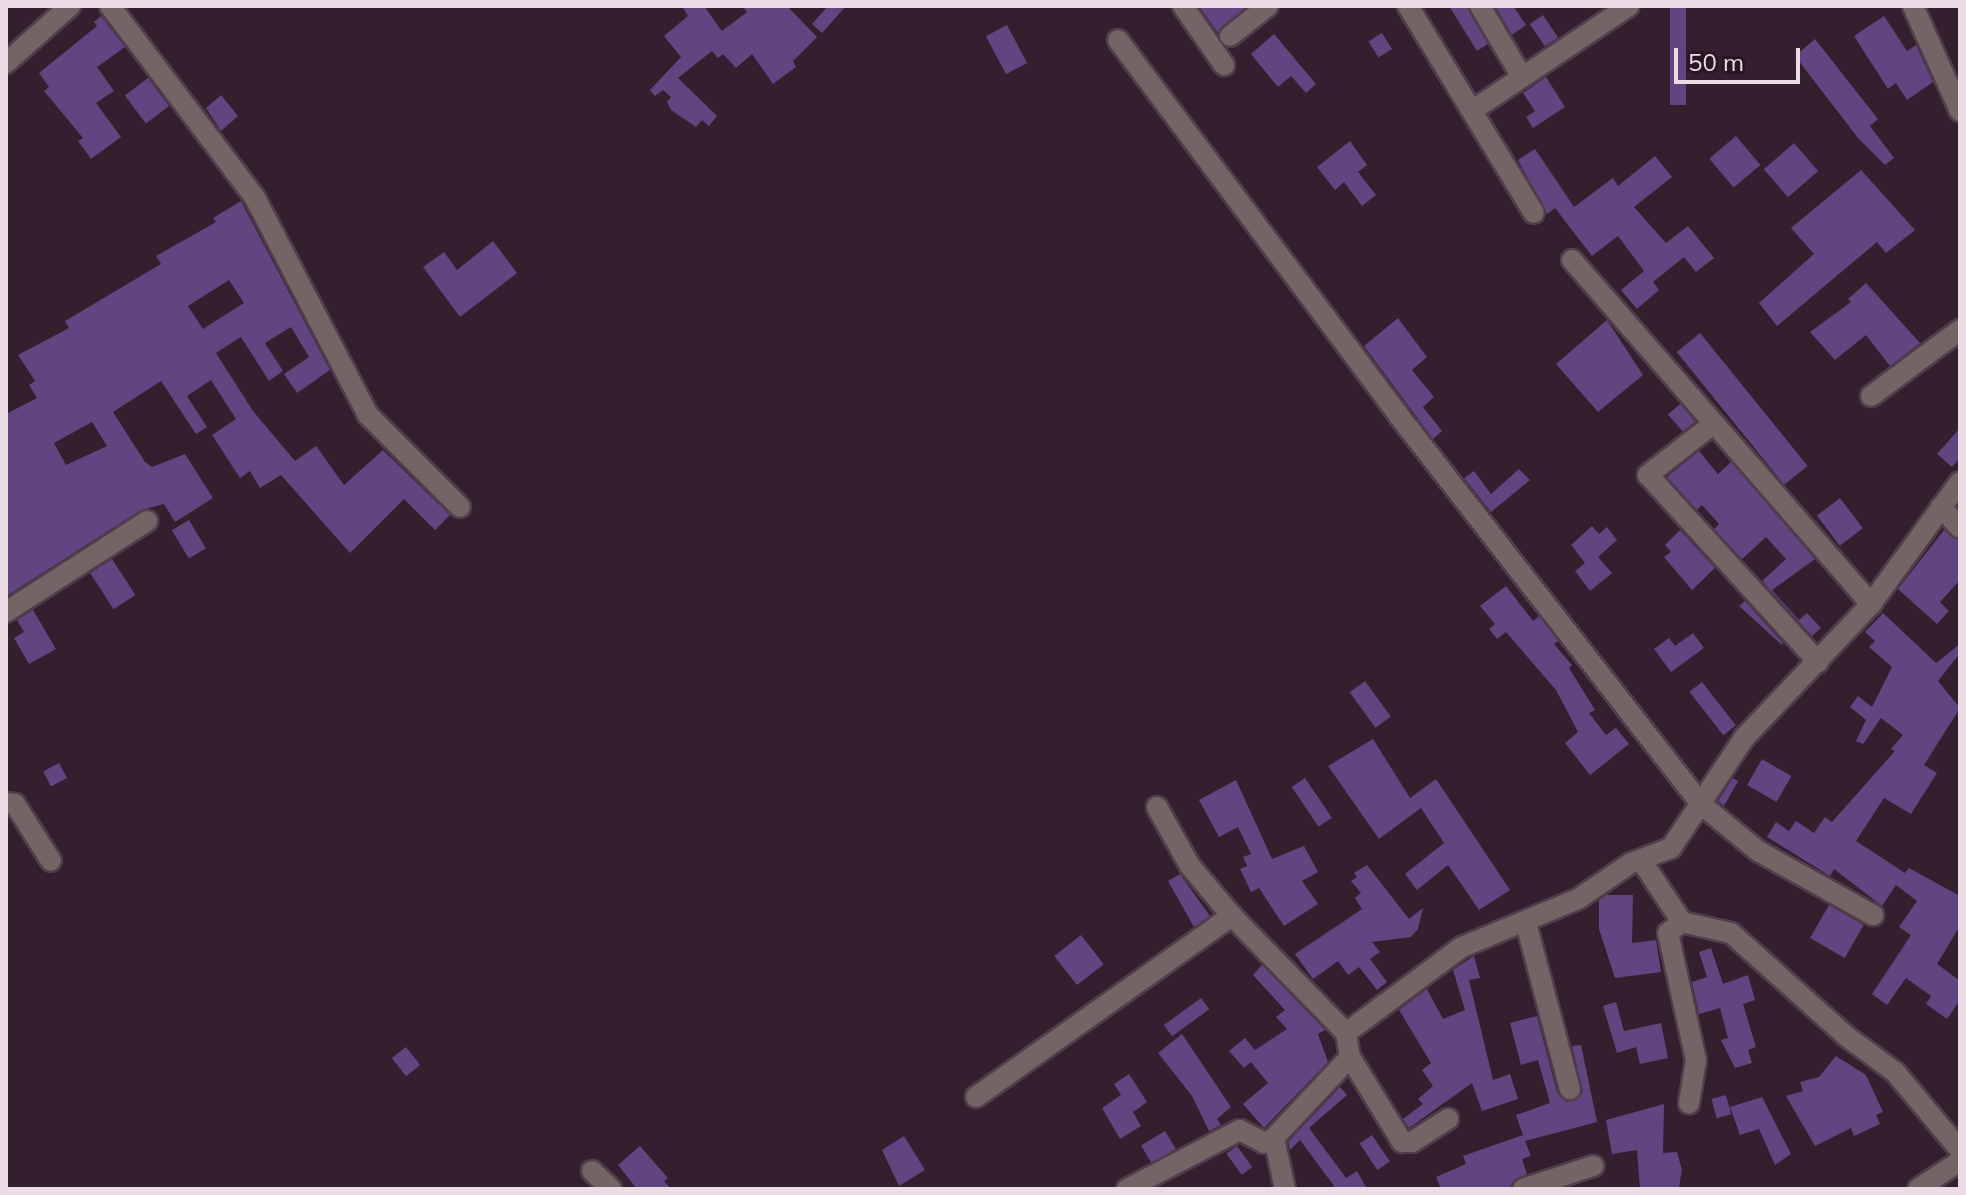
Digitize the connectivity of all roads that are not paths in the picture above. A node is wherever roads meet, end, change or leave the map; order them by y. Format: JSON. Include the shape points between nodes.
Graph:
{"nodes":[{"id":1,"x":70,"y":6,"type":"edge"},
{"id":2,"x":110,"y":6,"type":"edge"},
{"id":3,"x":1183,"y":6,"type":"edge"},
{"id":4,"x":1268,"y":6,"type":"edge"},
{"id":5,"x":1408,"y":6,"type":"edge"},
{"id":6,"x":1480,"y":6,"type":"edge"},
{"id":7,"x":1629,"y":6,"type":"edge"},
{"id":8,"x":1913,"y":6,"type":"edge"},
{"id":9,"x":1230,"y":36,"type":"dead end"},
{"id":10,"x":1118,"y":40,"type":"dead end"},
{"id":11,"x":6,"y":63,"type":"edge"},
{"id":12,"x":1224,"y":65,"type":"dead end"},
{"id":13,"x":1522,"y":77,"type":"junction"},
{"id":14,"x":1473,"y":110,"type":"junction"},
{"id":15,"x":1960,"y":111,"type":"edge"},
{"id":16,"x":1534,"y":213,"type":"dead end"},
{"id":17,"x":1572,"y":260,"type":"dead end"},
{"id":18,"x":1960,"y":330,"type":"edge"},
{"id":19,"x":1871,"y":396,"type":"dead end"},
{"id":20,"x":1713,"y":424,"type":"junction"},
{"id":21,"x":1960,"y":482,"type":"edge"},
{"id":22,"x":460,"y":507,"type":"dead end"},
{"id":23,"x":1941,"y":507,"type":"junction"},
{"id":24,"x":147,"y":521,"type":"dead end"},
{"id":25,"x":1960,"y":528,"type":"edge"},
{"id":26,"x":1871,"y":604,"type":"junction"},
{"id":27,"x":6,"y":612,"type":"edge"},
{"id":28,"x":1818,"y":662,"type":"junction"},
{"id":29,"x":6,"y":803,"type":"edge"},
{"id":30,"x":1702,"y":805,"type":"junction"},
{"id":31,"x":1157,"y":807,"type":"dead end"},
{"id":32,"x":1641,"y":860,"type":"junction"},
{"id":33,"x":51,"y":861,"type":"dead end"},
{"id":34,"x":1873,"y":915,"type":"dead end"},
{"id":35,"x":1232,"y":916,"type":"junction"},
{"id":36,"x":1682,"y":922,"type":"junction"},
{"id":37,"x":1526,"y":923,"type":"junction"},
{"id":38,"x":1346,"y":1033,"type":"junction"},
{"id":39,"x":1350,"y":1057,"type":"junction"},
{"id":40,"x":1570,"y":1089,"type":"dead end"},
{"id":41,"x":976,"y":1097,"type":"dead end"},
{"id":42,"x":1689,"y":1103,"type":"dead end"},
{"id":43,"x":1448,"y":1119,"type":"dead end"},
{"id":44,"x":1274,"y":1138,"type":"junction"},
{"id":45,"x":1960,"y":1150,"type":"edge"},
{"id":46,"x":1960,"y":1161,"type":"edge"},
{"id":47,"x":1593,"y":1166,"type":"dead end"},
{"id":48,"x":592,"y":1171,"type":"dead end"},
{"id":49,"x":611,"y":1189,"type":"edge"},
{"id":50,"x":1127,"y":1189,"type":"edge"},
{"id":51,"x":1285,"y":1189,"type":"edge"},
{"id":52,"x":1523,"y":1189,"type":"edge"},
{"id":53,"x":1918,"y":1189,"type":"edge"}],
"edges":[{"from":1,"to":11,"type":"street"},
{"from":2,"to":22,"type":"street","via":[[255,198],[368,415]]},
{"from":3,"to":12,"type":"street"},
{"from":4,"to":9,"type":"street"},
{"from":5,"to":14,"type":"street"},
{"from":6,"to":13,"type":"street"},
{"from":7,"to":13,"type":"street"},
{"from":8,"to":15,"type":"street"},
{"from":10,"to":30,"type":"street","via":[[1409,429]]},
{"from":13,"to":14,"type":"street"},
{"from":14,"to":16,"type":"street"},
{"from":17,"to":20,"type":"street"},
{"from":18,"to":19,"type":"street"},
{"from":20,"to":26,"type":"street"},
{"from":20,"to":28,"type":"street","via":[[1648,475]]},
{"from":21,"to":23,"type":"street"},
{"from":23,"to":25,"type":"street"},
{"from":23,"to":26,"type":"street"},
{"from":24,"to":27,"type":"street"},
{"from":26,"to":28,"type":"street"},
{"from":28,"to":30,"type":"street","via":[[1744,738]]},
{"from":29,"to":33,"type":"street","via":[[15,804]]},
{"from":30,"to":32,"type":"street","via":[[1671,848]]},
{"from":30,"to":34,"type":"street","via":[[1758,851]]},
{"from":31,"to":35,"type":"street","via":[[1190,866]]},
{"from":32,"to":36,"type":"street"},
{"from":32,"to":37,"type":"street"},
{"from":35,"to":38,"type":"street"},
{"from":35,"to":41,"type":"street"},
{"from":36,"to":42,"type":"street","via":[[1668,933],[1696,1060]]},
{"from":36,"to":45,"type":"street","via":[[1731,933],[1846,1036],[1895,1072]]},
{"from":37,"to":38,"type":"street","via":[[1462,947]]},
{"from":37,"to":40,"type":"street"},
{"from":38,"to":39,"type":"street"},
{"from":39,"to":43,"type":"street","via":[[1402,1142],[1412,1142]]},
{"from":39,"to":44,"type":"street"},
{"from":44,"to":50,"type":"street","via":[[1264,1143],[1240,1130]]},
{"from":44,"to":51,"type":"street"},
{"from":46,"to":53,"type":"street"},
{"from":47,"to":52,"type":"street"},
{"from":48,"to":49,"type":"street"}]}
